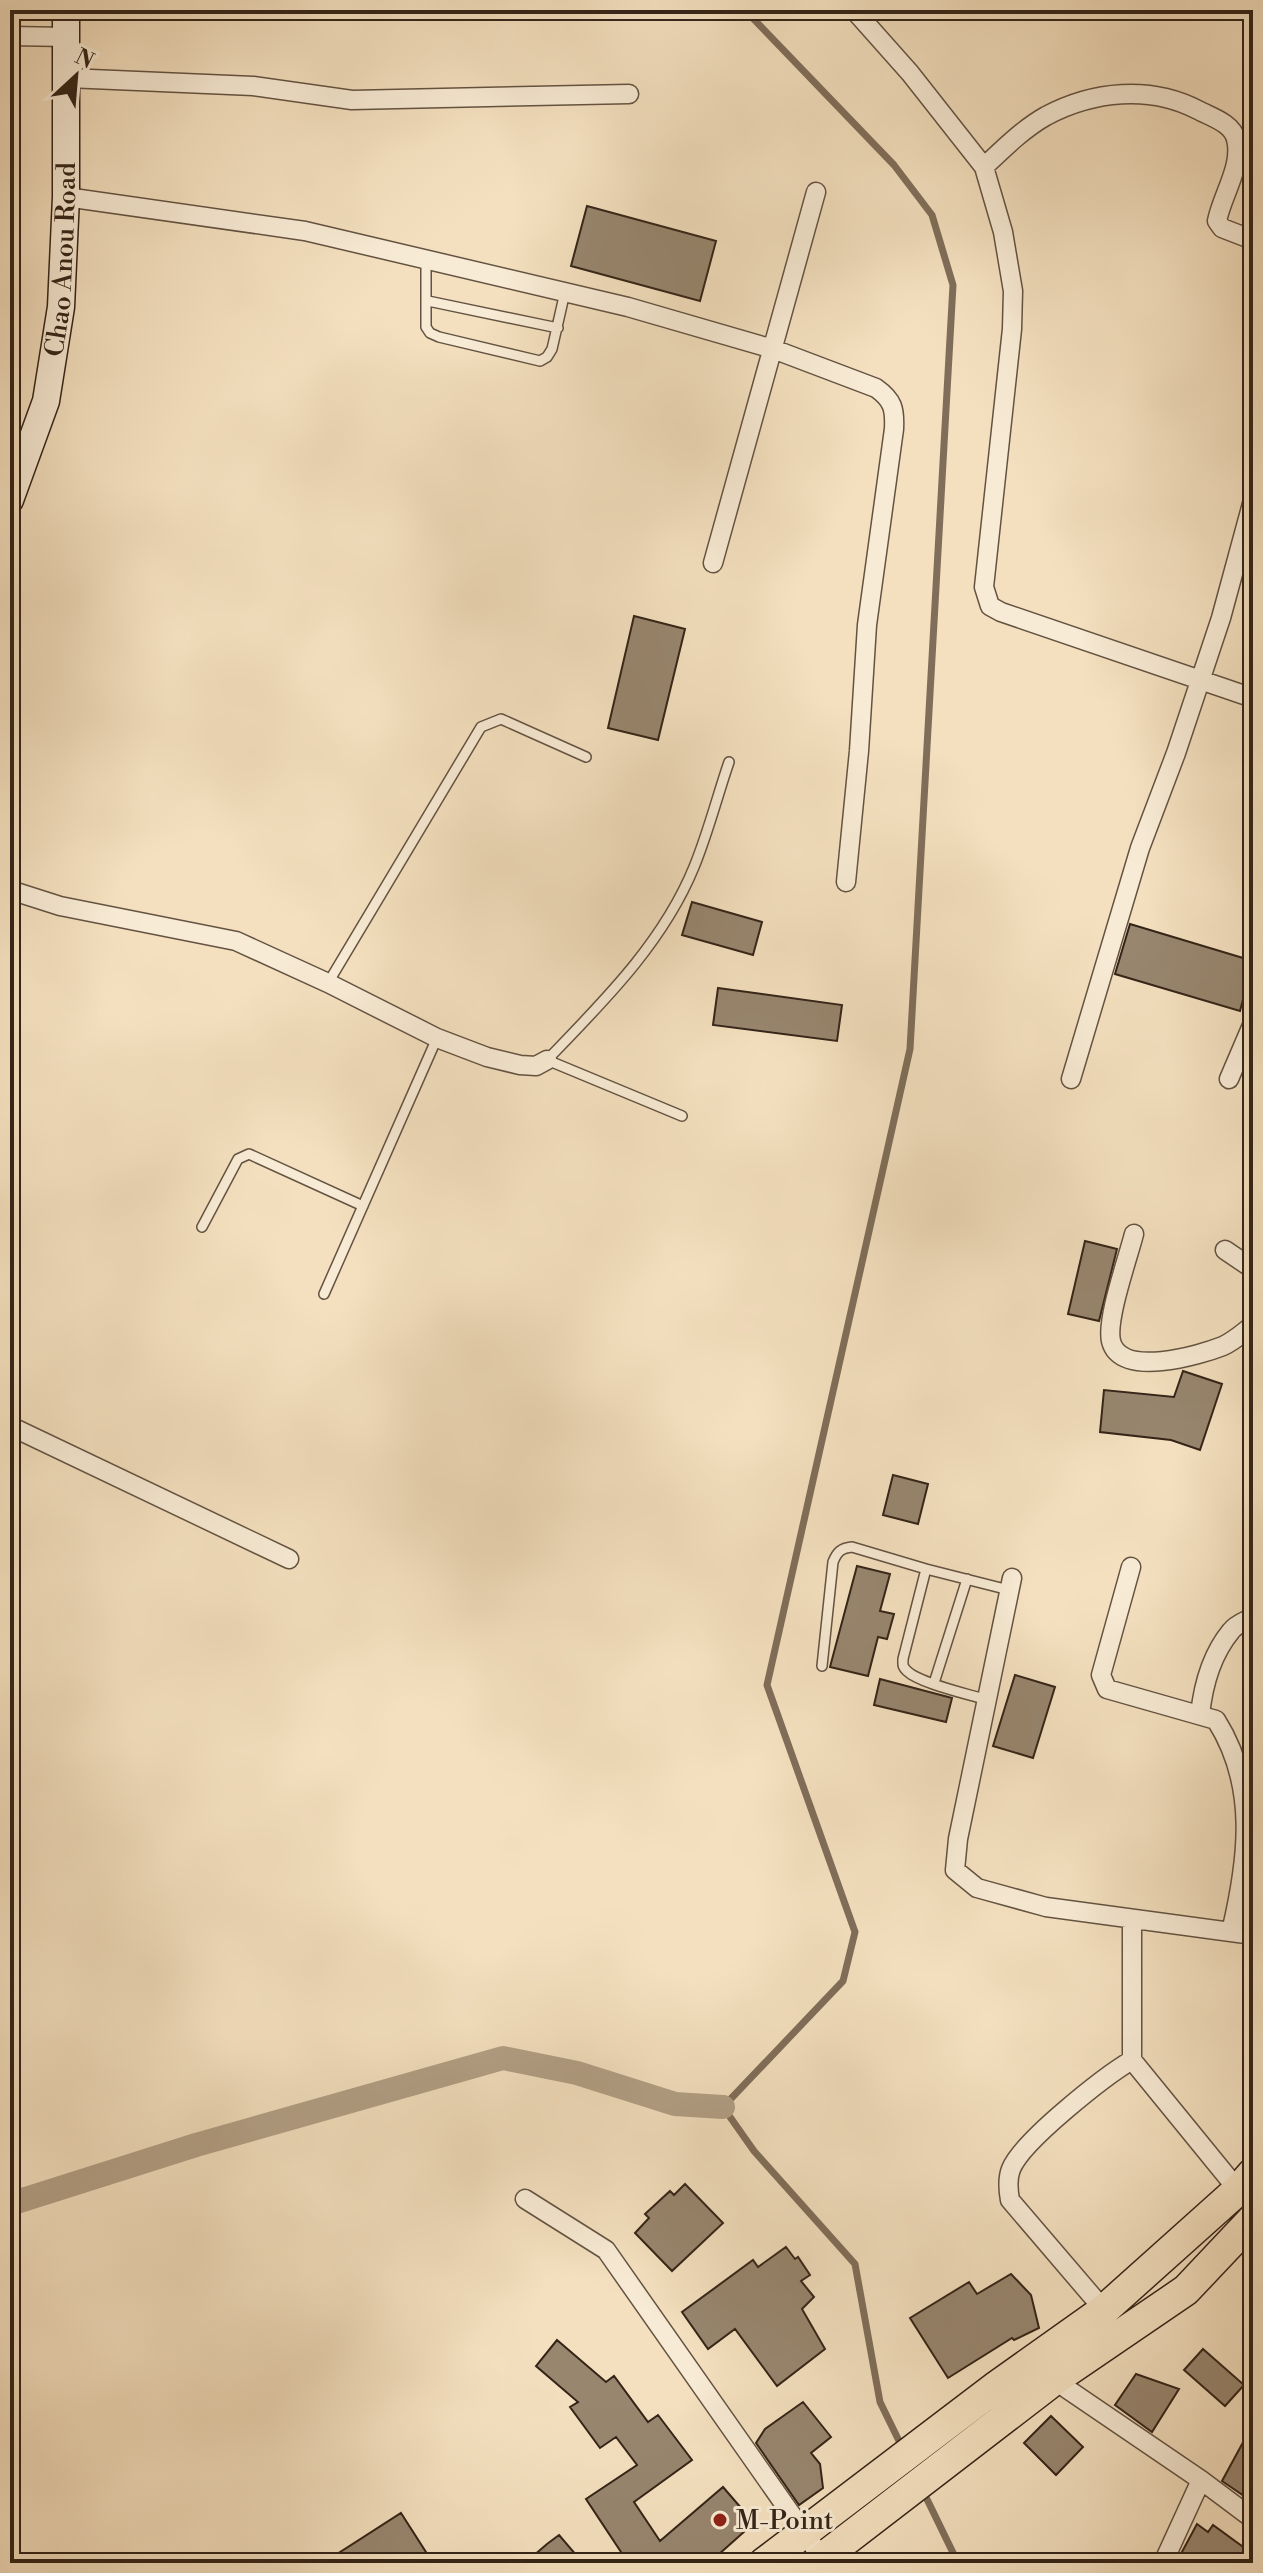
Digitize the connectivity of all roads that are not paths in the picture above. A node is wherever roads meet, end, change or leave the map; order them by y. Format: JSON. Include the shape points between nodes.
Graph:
{"nodes":[{"id":1,"x":66,"y":10,"type":"edge"},
{"id":2,"x":854,"y":10,"type":"edge"},
{"id":3,"x":10,"y":36,"type":"edge"},
{"id":4,"x":67,"y":37,"type":"junction"},
{"id":5,"x":68,"y":78,"type":"junction"},
{"id":6,"x":629,"y":94,"type":"dead end"},
{"id":7,"x":984,"y":167,"type":"junction"},
{"id":8,"x":816,"y":192,"type":"dead end"},
{"id":9,"x":66,"y":197,"type":"junction"},
{"id":10,"x":1253,"y":240,"type":"edge"},
{"id":11,"x":426,"y":260,"type":"junction"},
{"id":12,"x":565,"y":292,"type":"junction"},
{"id":13,"x":428,"y":301,"type":"junction"},
{"id":14,"x":558,"y":328,"type":"junction"},
{"id":15,"x":773,"y":349,"type":"junction"},
{"id":16,"x":10,"y":500,"type":"edge"},
{"id":17,"x":1253,"y":500,"type":"edge"},
{"id":18,"x":713,"y":563,"type":"dead end"},
{"id":19,"x":1198,"y":681,"type":"junction"},
{"id":20,"x":1253,"y":698,"type":"edge"},
{"id":21,"x":586,"y":757,"type":"dead end"},
{"id":22,"x":729,"y":762,"type":"dead end"},
{"id":23,"x":846,"y":882,"type":"dead end"},
{"id":24,"x":10,"y":890,"type":"edge"},
{"id":25,"x":328,"y":983,"type":"junction"},
{"id":26,"x":1253,"y":1023,"type":"edge"},
{"id":27,"x":437,"y":1038,"type":"junction"},
{"id":28,"x":547,"y":1060,"type":"junction"},
{"id":29,"x":1071,"y":1079,"type":"dead end"},
{"id":30,"x":1229,"y":1079,"type":"dead end"},
{"id":31,"x":682,"y":1116,"type":"dead end"},
{"id":32,"x":363,"y":1206,"type":"junction"},
{"id":33,"x":202,"y":1227,"type":"dead end"},
{"id":34,"x":1134,"y":1234,"type":"dead end"},
{"id":35,"x":1225,"y":1250,"type":"dead end"},
{"id":36,"x":1253,"y":1269,"type":"edge"},
{"id":37,"x":324,"y":1294,"type":"dead end"},
{"id":38,"x":1253,"y":1325,"type":"edge"},
{"id":39,"x":10,"y":1426,"type":"edge"},
{"id":40,"x":289,"y":1559,"type":"dead end"},
{"id":41,"x":1131,"y":1567,"type":"dead end"},
{"id":42,"x":926,"y":1569,"type":"junction"},
{"id":43,"x":967,"y":1579,"type":"junction"},
{"id":44,"x":1010,"y":1584,"type":"joint"},
{"id":45,"x":1253,"y":1617,"type":"edge"},
{"id":46,"x":822,"y":1666,"type":"dead end"},
{"id":47,"x":934,"y":1683,"type":"junction"},
{"id":48,"x":987,"y":1700,"type":"junction"},
{"id":49,"x":1200,"y":1715,"type":"junction"},
{"id":50,"x":1132,"y":1919,"type":"junction"},
{"id":51,"x":1231,"y":1932,"type":"junction"},
{"id":52,"x":1253,"y":1935,"type":"edge"},
{"id":53,"x":1132,"y":2060,"type":"junction"},
{"id":54,"x":1245,"y":2182,"type":"edge"},
{"id":55,"x":525,"y":2199,"type":"dead end"},
{"id":56,"x":1253,"y":2219,"type":"edge"},
{"id":57,"x":1104,"y":2310,"type":"junction"},
{"id":58,"x":1054,"y":2380,"type":"junction"},
{"id":59,"x":997,"y":2386,"type":"junction"},
{"id":60,"x":1014,"y":2411,"type":"junction"},
{"id":61,"x":1201,"y":2480,"type":"junction"},
{"id":62,"x":1253,"y":2519,"type":"edge"},
{"id":63,"x":803,"y":2532,"type":"junction"},
{"id":64,"x":819,"y":2561,"type":"edge"},
{"id":65,"x":764,"y":2563,"type":"edge"},
{"id":66,"x":1163,"y":2563,"type":"edge"}],
"edges":[{"from":1,"to":4,"type":"street","name":"Chao Anou Road"},
{"from":2,"to":7,"type":"street"},
{"from":3,"to":4,"type":"street"},
{"from":4,"to":5,"type":"street","name":"Chao Anou Road"},
{"from":5,"to":6,"type":"street","via":[[253,86],[352,100]]},
{"from":5,"to":9,"type":"street","name":"Chao Anou Road"},
{"from":7,"to":10,"type":"street","via":[[1044,117],[1078,102],[1112,94],[1155,95],[1215,118],[1236,137],[1237,161],[1217,221]]},
{"from":7,"to":19,"type":"street","via":[[1013,291],[984,587],[990,606]]},
{"from":8,"to":15,"type":"street"},
{"from":9,"to":11,"type":"street","via":[[305,231]]},
{"from":9,"to":16,"type":"street","name":"Chao Anou Road","via":[[56,352],[46,401]]},
{"from":11,"to":12,"type":"street"},
{"from":11,"to":13,"type":"lane"},
{"from":12,"to":14,"type":"lane"},
{"from":12,"to":15,"type":"street"},
{"from":13,"to":14,"type":"lane"},
{"from":13,"to":14,"type":"lane","via":[[430,333],[540,361],[552,349]]},
{"from":15,"to":18,"type":"street"},
{"from":15,"to":23,"type":"street","via":[[876,388],[889,397],[894,410],[867,625]]},
{"from":17,"to":19,"type":"street"},
{"from":19,"to":20,"type":"street"},
{"from":19,"to":29,"type":"street","via":[[1140,848]]},
{"from":21,"to":25,"type":"lane","via":[[501,719],[481,727]]},
{"from":22,"to":28,"type":"lane","via":[[693,868],[660,930],[614,990]]},
{"from":24,"to":25,"type":"street","via":[[60,906],[236,941]]},
{"from":25,"to":27,"type":"street"},
{"from":26,"to":30,"type":"street"},
{"from":27,"to":28,"type":"street","via":[[520,1065]]},
{"from":27,"to":32,"type":"lane"},
{"from":28,"to":31,"type":"lane"},
{"from":32,"to":33,"type":"lane","via":[[249,1154],[238,1159]]},
{"from":32,"to":37,"type":"lane"},
{"from":34,"to":38,"type":"street","via":[[1111,1323],[1114,1350],[1124,1357],[1169,1362],[1227,1345]]},
{"from":35,"to":36,"type":"street"},
{"from":39,"to":40,"type":"street"},
{"from":41,"to":49,"type":"street","via":[[1101,1675],[1107,1689]]},
{"from":42,"to":43,"type":"lane"},
{"from":42,"to":46,"type":"lane","via":[[860,1548],[842,1548],[833,1562]]},
{"from":42,"to":47,"type":"lane","via":[[903,1664],[909,1673]]},
{"from":43,"to":44,"type":"lane"},
{"from":43,"to":47,"type":"lane"},
{"from":44,"to":48,"type":"street"},
{"from":45,"to":49,"type":"street","via":[[1233,1628],[1220,1648],[1203,1688]]},
{"from":47,"to":48,"type":"lane"},
{"from":48,"to":50,"type":"street","via":[[955,1870],[977,1888],[1046,1907]]},
{"from":49,"to":51,"type":"street","via":[[1216,1720],[1231,1743],[1246,1805],[1244,1874]]},
{"from":50,"to":51,"type":"street"},
{"from":50,"to":53,"type":"street"},
{"from":51,"to":52,"type":"street"},
{"from":53,"to":54,"type":"street"},
{"from":53,"to":57,"type":"street","via":[[1098,2082],[1023,2149],[1007,2187],[1010,2200]]},
{"from":54,"to":57,"type":"main road"},
{"from":55,"to":63,"type":"street","via":[[606,2250]]},
{"from":56,"to":58,"type":"main road","via":[[1186,2290]]},
{"from":57,"to":59,"type":"main road"},
{"from":58,"to":60,"type":"main road"},
{"from":58,"to":61,"type":"street"},
{"from":59,"to":60,"type":"main road"},
{"from":59,"to":63,"type":"main road"},
{"from":60,"to":64,"type":"main road"},
{"from":61,"to":62,"type":"street"},
{"from":61,"to":66,"type":"street"},
{"from":63,"to":64,"type":"street"},
{"from":63,"to":65,"type":"main road"}]}
